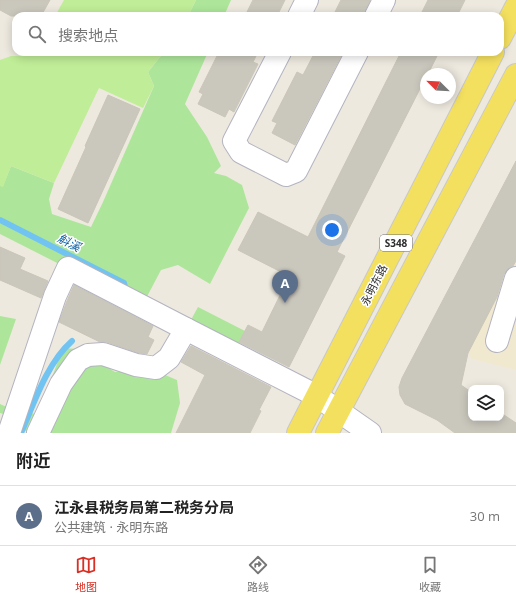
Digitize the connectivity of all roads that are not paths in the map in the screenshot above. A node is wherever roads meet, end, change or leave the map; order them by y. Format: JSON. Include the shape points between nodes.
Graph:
{"nodes":[{"id":1,"x":307,"y":0,"type":"edge"},
{"id":2,"x":384,"y":0,"type":"edge"},
{"id":3,"x":516,"y":7,"type":"edge"},
{"id":4,"x":301,"y":12,"type":"edge"},
{"id":5,"x":378,"y":12,"type":"edge"},
{"id":6,"x":504,"y":30,"type":"edge"},
{"id":7,"x":278,"y":56,"type":"edge"},
{"id":8,"x":355,"y":56,"type":"edge"},
{"id":9,"x":491,"y":56,"type":"edge"},
{"id":10,"x":516,"y":75,"type":"edge"},
{"id":11,"x":516,"y":278,"type":"edge"},
{"id":12,"x":186,"y":329,"type":"junction"},
{"id":13,"x":497,"y":341,"type":"dead end"},
{"id":14,"x":317,"y":396,"type":"junction"},
{"id":15,"x":338,"y":411,"type":"junction"},
{"id":16,"x":9,"y":433,"type":"edge"},
{"id":17,"x":38,"y":433,"type":"edge"},
{"id":18,"x":298,"y":433,"type":"edge"},
{"id":19,"x":327,"y":433,"type":"edge"},
{"id":20,"x":370,"y":433,"type":"edge"}],
"edges":[{"from":1,"to":4,"type":"street"},
{"from":2,"to":5,"type":"street"},
{"from":3,"to":6,"type":"main road"},
{"from":7,"to":8,"type":"street","via":[[234,141],[241,152],[286,175],[296,171]]},
{"from":9,"to":14,"type":"main road","name":"永明东路","number":"S348"},
{"from":10,"to":15,"type":"main road","number":"S348"},
{"from":11,"to":13,"type":"street"},
{"from":12,"to":14,"type":"street"},
{"from":12,"to":16,"type":"street","via":[[68,268],[55,296]]},
{"from":12,"to":17,"type":"street","via":[[169,358],[156,368],[136,365],[104,354],[88,355],[78,360],[61,384]]},
{"from":14,"to":15,"type":"street"},
{"from":14,"to":18,"type":"main road","name":"永明东路","number":"S348"},
{"from":15,"to":19,"type":"main road","number":"S348"},
{"from":15,"to":20,"type":"street"}]}
